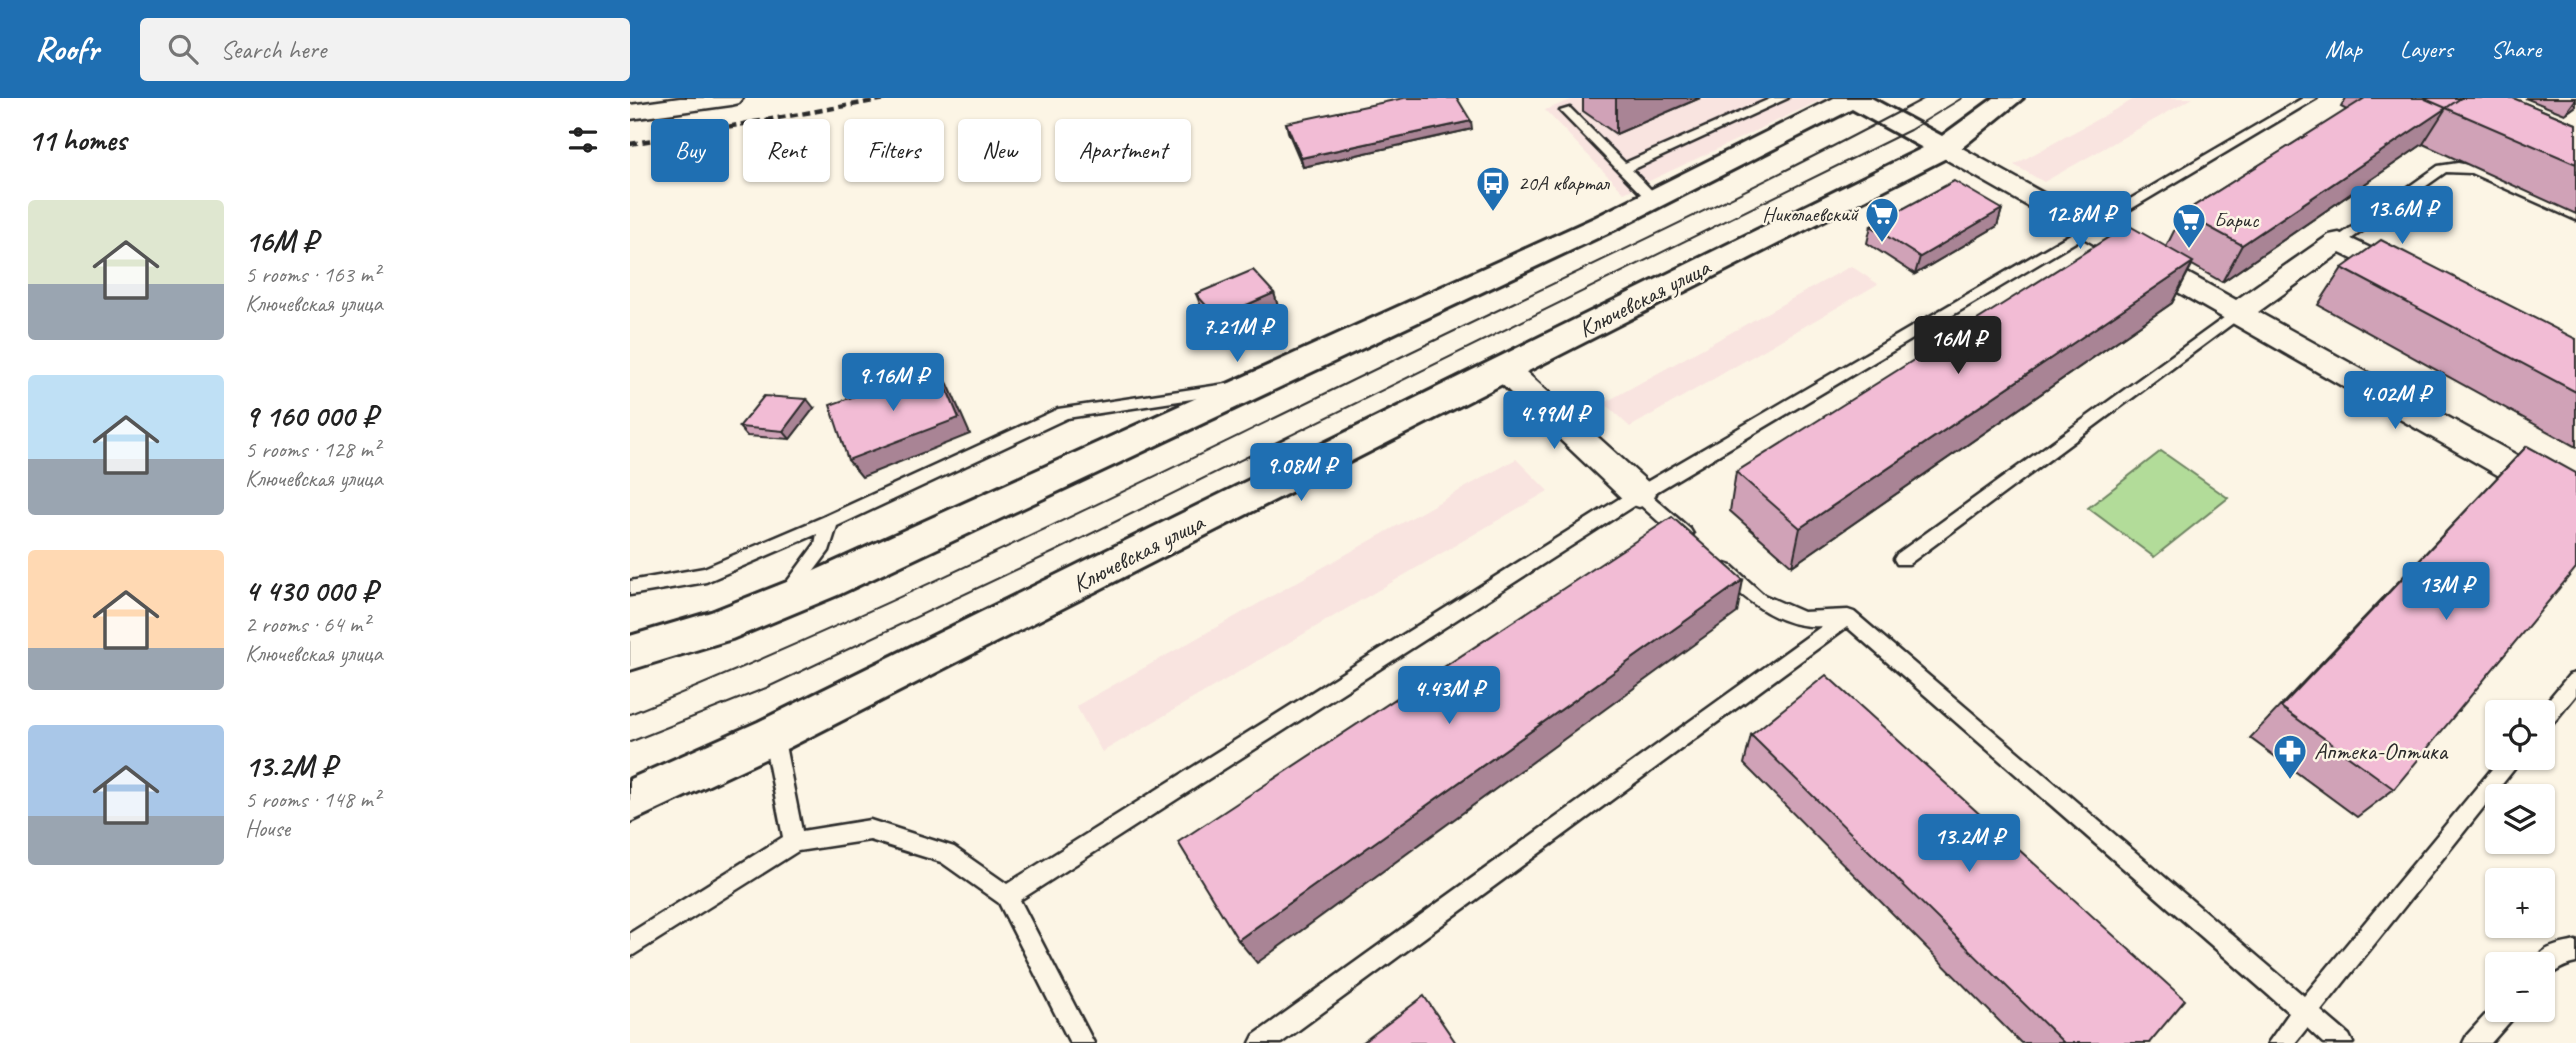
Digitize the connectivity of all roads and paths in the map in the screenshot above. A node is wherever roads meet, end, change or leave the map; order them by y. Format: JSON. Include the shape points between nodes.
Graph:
{"nodes":[{"id":1,"x":731,"y":98,"type":"edge"},
{"id":2,"x":1782,"y":98,"type":"edge"},
{"id":3,"x":1854,"y":98,"type":"edge"},
{"id":4,"x":2010,"y":98,"type":"edge"},
{"id":5,"x":2311,"y":98,"type":"edge"},
{"id":6,"x":1566,"y":111,"type":"dead end"},
{"id":7,"x":630,"y":112,"type":"edge"},
{"id":8,"x":1944,"y":148,"type":"junction"},
{"id":9,"x":1623,"y":169,"type":"junction"},
{"id":10,"x":1654,"y":199,"type":"junction"},
{"id":11,"x":2576,"y":216,"type":"edge"},
{"id":12,"x":2087,"y":228,"type":"junction"},
{"id":13,"x":2339,"y":242,"type":"junction"},
{"id":14,"x":2422,"y":284,"type":"edge"},
{"id":15,"x":2239,"y":312,"type":"junction"},
{"id":16,"x":1504,"y":369,"type":"junction"},
{"id":17,"x":1258,"y":384,"type":"junction"},
{"id":18,"x":1639,"y":494,"type":"junction"},
{"id":19,"x":2576,"y":504,"type":"edge"},
{"id":20,"x":829,"y":522,"type":"junction"},
{"id":21,"x":1903,"y":559,"type":"dead end"},
{"id":22,"x":630,"y":588,"type":"edge"},
{"id":23,"x":782,"y":601,"type":"junction"},
{"id":24,"x":1848,"y":617,"type":"junction"},
{"id":25,"x":630,"y":653,"type":"edge"},
{"id":26,"x":2576,"y":681,"type":"edge"},
{"id":27,"x":2555,"y":706,"type":"edge"},
{"id":28,"x":773,"y":735,"type":"junction"},
{"id":29,"x":2503,"y":770,"type":"edge"},
{"id":30,"x":630,"y":801,"type":"edge"},
{"id":31,"x":794,"y":842,"type":"junction"},
{"id":32,"x":1007,"y":896,"type":"junction"},
{"id":33,"x":630,"y":946,"type":"edge"},
{"id":34,"x":2576,"y":952,"type":"edge"},
{"id":35,"x":2555,"y":956,"type":"edge"},
{"id":36,"x":2305,"y":1012,"type":"junction"},
{"id":37,"x":2494,"y":1022,"type":"edge"},
{"id":38,"x":1082,"y":1043,"type":"edge"},
{"id":39,"x":1262,"y":1043,"type":"edge"},
{"id":40,"x":2280,"y":1043,"type":"edge"},
{"id":41,"x":2341,"y":1043,"type":"edge"},
{"id":42,"x":2475,"y":1043,"type":"edge"}],
"edges":[{"from":1,"to":7,"type":"street"},
{"from":2,"to":9,"type":"lane"},
{"from":3,"to":8,"type":"main road"},
{"from":3,"to":10,"type":"main road"},
{"from":4,"to":8,"type":"main road","name":"Ключевская улица"},
{"from":5,"to":12,"type":"lane"},
{"from":6,"to":9,"type":"lane"},
{"from":8,"to":12,"type":"street"},
{"from":8,"to":16,"type":"main road","name":"Ключевская улица"},
{"from":9,"to":10,"type":"lane"},
{"from":10,"to":17,"type":"main road"},
{"from":11,"to":13,"type":"lane","via":[[2458,167],[2442,169]]},
{"from":12,"to":15,"type":"street"},
{"from":12,"to":18,"type":"lane"},
{"from":13,"to":14,"type":"street"},
{"from":13,"to":15,"type":"street"},
{"from":15,"to":19,"type":"street"},
{"from":15,"to":21,"type":"lane"},
{"from":16,"to":18,"type":"street"},
{"from":16,"to":28,"type":"main road","name":"Ключевская улица"},
{"from":17,"to":20,"type":"lane","via":[[1064,413]]},
{"from":17,"to":23,"type":"main road"},
{"from":18,"to":24,"type":"lane","via":[[1758,600],[1802,620]]},
{"from":18,"to":32,"type":"lane"},
{"from":20,"to":22,"type":"lane","via":[[706,575]]},
{"from":20,"to":23,"type":"lane","via":[[823,546]]},
{"from":23,"to":25,"type":"main road","via":[[718,627]]},
{"from":24,"to":36,"type":"lane"},
{"from":24,"to":39,"type":"lane"},
{"from":26,"to":27,"type":"lane"},
{"from":28,"to":30,"type":"main road","name":"Ключевская улица"},
{"from":28,"to":31,"type":"lane"},
{"from":29,"to":36,"type":"lane"},
{"from":31,"to":32,"type":"lane","via":[[870,830],[947,854]]},
{"from":31,"to":33,"type":"lane"},
{"from":32,"to":38,"type":"lane"},
{"from":34,"to":35,"type":"lane"},
{"from":36,"to":40,"type":"lane"},
{"from":36,"to":41,"type":"lane"},
{"from":37,"to":42,"type":"lane"}]}
